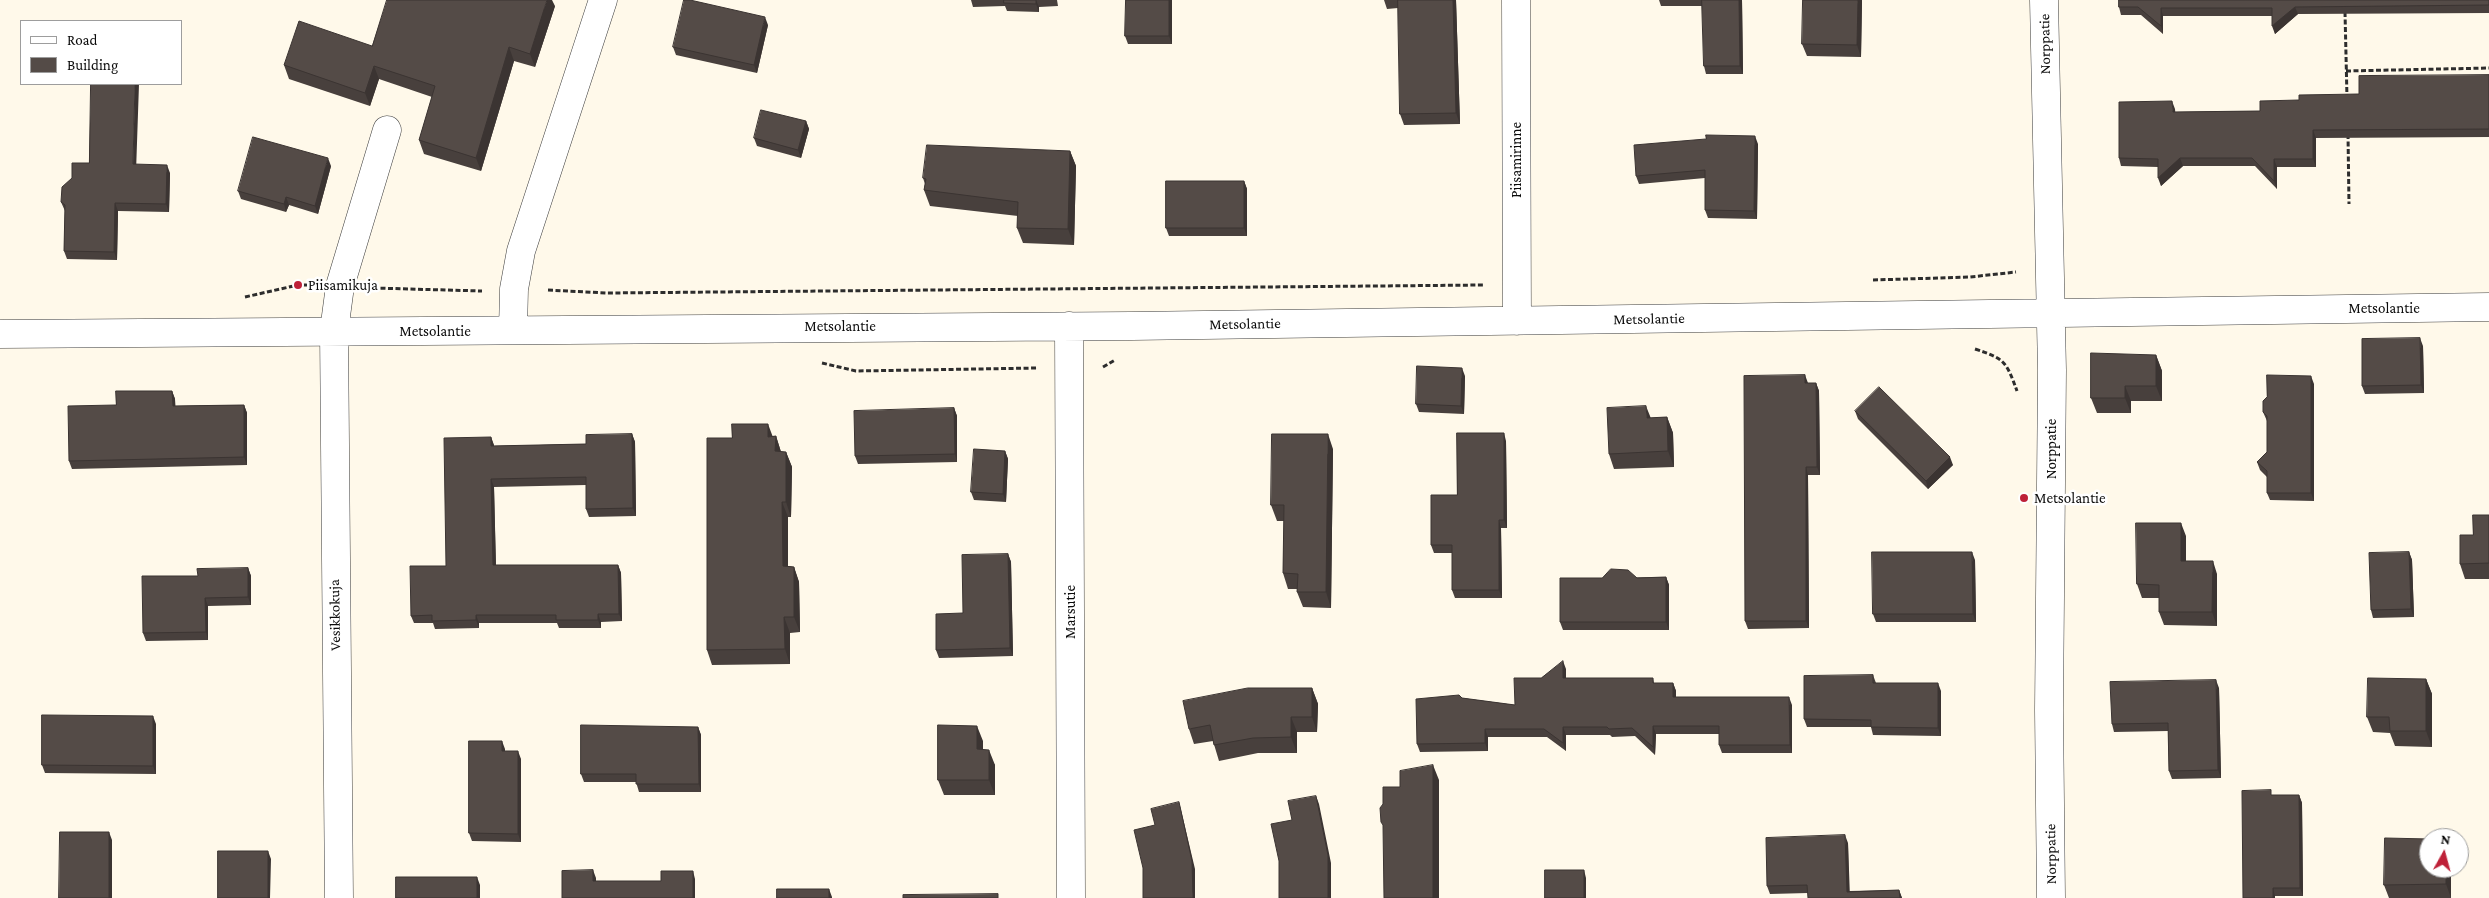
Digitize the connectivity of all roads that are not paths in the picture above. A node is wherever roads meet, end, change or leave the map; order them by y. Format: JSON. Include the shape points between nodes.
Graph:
{"nodes":[{"id":1,"x":603,"y":0,"type":"edge"},
{"id":2,"x":1516,"y":0,"type":"edge"},
{"id":3,"x":2044,"y":0,"type":"edge"},
{"id":4,"x":387,"y":130,"type":"dead end"},
{"id":5,"x":2489,"y":307,"type":"edge"},
{"id":6,"x":2050,"y":314,"type":"junction"},
{"id":7,"x":1517,"y":321,"type":"junction"},
{"id":8,"x":1069,"y":326,"type":"junction"},
{"id":9,"x":513,"y":330,"type":"junction"},
{"id":10,"x":334,"y":331,"type":"junction"},
{"id":11,"x":0,"y":334,"type":"edge"},
{"id":12,"x":339,"y":898,"type":"edge"},
{"id":13,"x":1071,"y":898,"type":"edge"},
{"id":14,"x":2051,"y":898,"type":"edge"}],
"edges":[{"from":1,"to":9,"type":"street","via":[[521,251],[514,289]]},
{"from":2,"to":7,"type":"street","name":"Piisamirinne"},
{"from":3,"to":6,"type":"street","name":"Norppatie"},
{"from":4,"to":10,"type":"street","name":"Vesikkokuja","via":[[340,286]]},
{"from":5,"to":6,"type":"street","name":"Metsolantie"},
{"from":6,"to":7,"type":"street","name":"Metsolantie"},
{"from":6,"to":14,"type":"street","name":"Norppatie"},
{"from":7,"to":8,"type":"street","name":"Metsolantie"},
{"from":8,"to":9,"type":"street","name":"Metsolantie"},
{"from":8,"to":13,"type":"street","name":"Marsutie"},
{"from":9,"to":10,"type":"street","name":"Metsolantie"},
{"from":10,"to":11,"type":"street","name":"Metsolantie"},
{"from":10,"to":12,"type":"street","name":"Vesikkokuja"}]}
